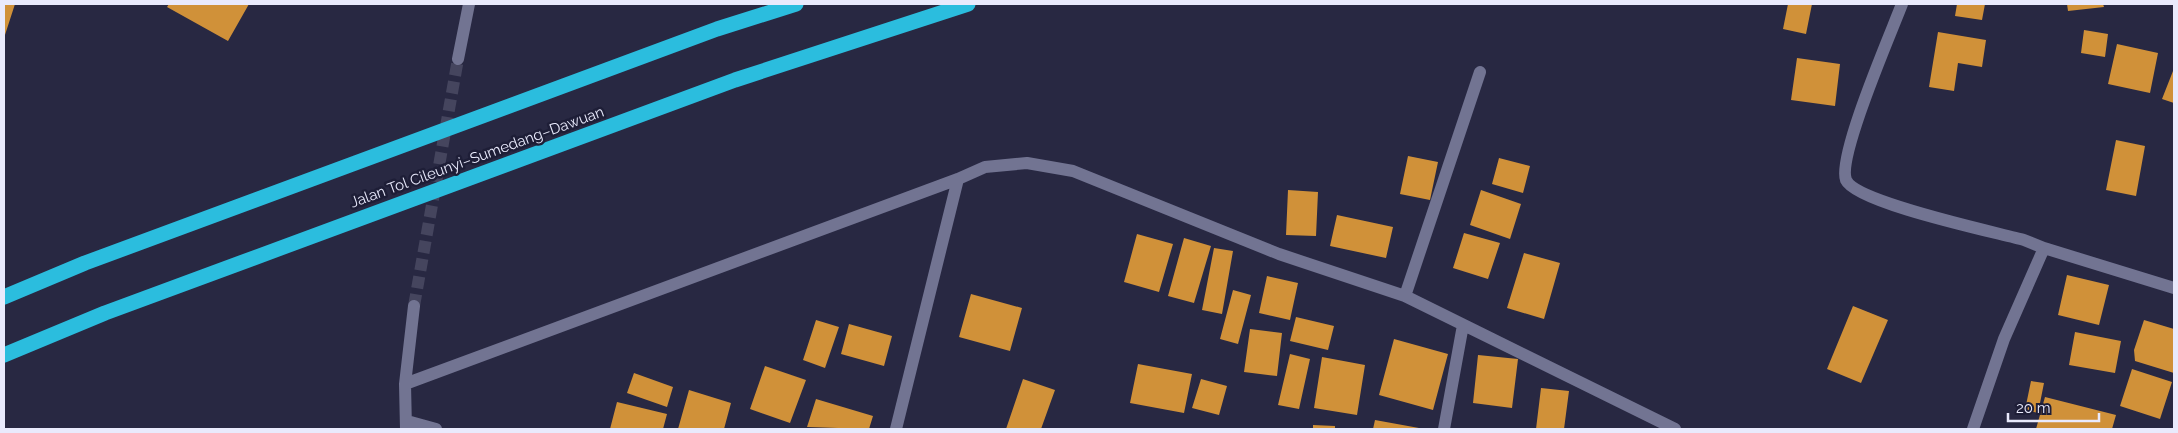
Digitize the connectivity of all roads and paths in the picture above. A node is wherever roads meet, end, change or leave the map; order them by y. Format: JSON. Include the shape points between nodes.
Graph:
{"nodes":[{"id":1,"x":469,"y":4,"type":"edge"},
{"id":2,"x":796,"y":4,"type":"edge"},
{"id":3,"x":968,"y":4,"type":"edge"},
{"id":4,"x":1902,"y":4,"type":"edge"},
{"id":5,"x":458,"y":59,"type":"tunnel mouth"},
{"id":6,"x":1480,"y":72,"type":"dead end"},
{"id":7,"x":958,"y":179,"type":"junction"},
{"id":8,"x":2044,"y":248,"type":"junction"},
{"id":9,"x":2174,"y":288,"type":"edge"},
{"id":10,"x":1405,"y":296,"type":"junction"},
{"id":11,"x":4,"y":297,"type":"edge"},
{"id":12,"x":414,"y":306,"type":"tunnel mouth"},
{"id":13,"x":1463,"y":325,"type":"junction"},
{"id":14,"x":4,"y":355,"type":"edge"},
{"id":15,"x":405,"y":384,"type":"junction"},
{"id":16,"x":407,"y":425,"type":"edge"},
{"id":17,"x":436,"y":429,"type":"edge"},
{"id":18,"x":896,"y":429,"type":"edge"},
{"id":19,"x":1444,"y":429,"type":"edge"},
{"id":20,"x":1675,"y":429,"type":"edge"},
{"id":21,"x":1973,"y":429,"type":"edge"}],
"edges":[{"from":1,"to":5,"type":"street"},
{"from":2,"to":11,"type":"highway","via":[[717,30],[150,239]]},
{"from":3,"to":14,"type":"highway","name":"Jalan Tol Cileunyi–Sumedang–Dawuan","via":[[726,84],[105,313]]},
{"from":4,"to":8,"type":"street","via":[[1851,139],[1845,167],[1846,180],[1852,188],[1892,206]]},
{"from":6,"to":10,"type":"street"},
{"from":7,"to":10,"type":"street","via":[[985,167],[1027,163],[1073,171],[1279,254]]},
{"from":7,"to":15,"type":"street"},
{"from":7,"to":18,"type":"street"},
{"from":8,"to":9,"type":"street"},
{"from":8,"to":21,"type":"street","via":[[2004,339]]},
{"from":10,"to":13,"type":"street"},
{"from":12,"to":15,"type":"street"},
{"from":13,"to":19,"type":"street"},
{"from":13,"to":20,"type":"street"},
{"from":15,"to":16,"type":"street"},
{"from":16,"to":17,"type":"street"}]}
